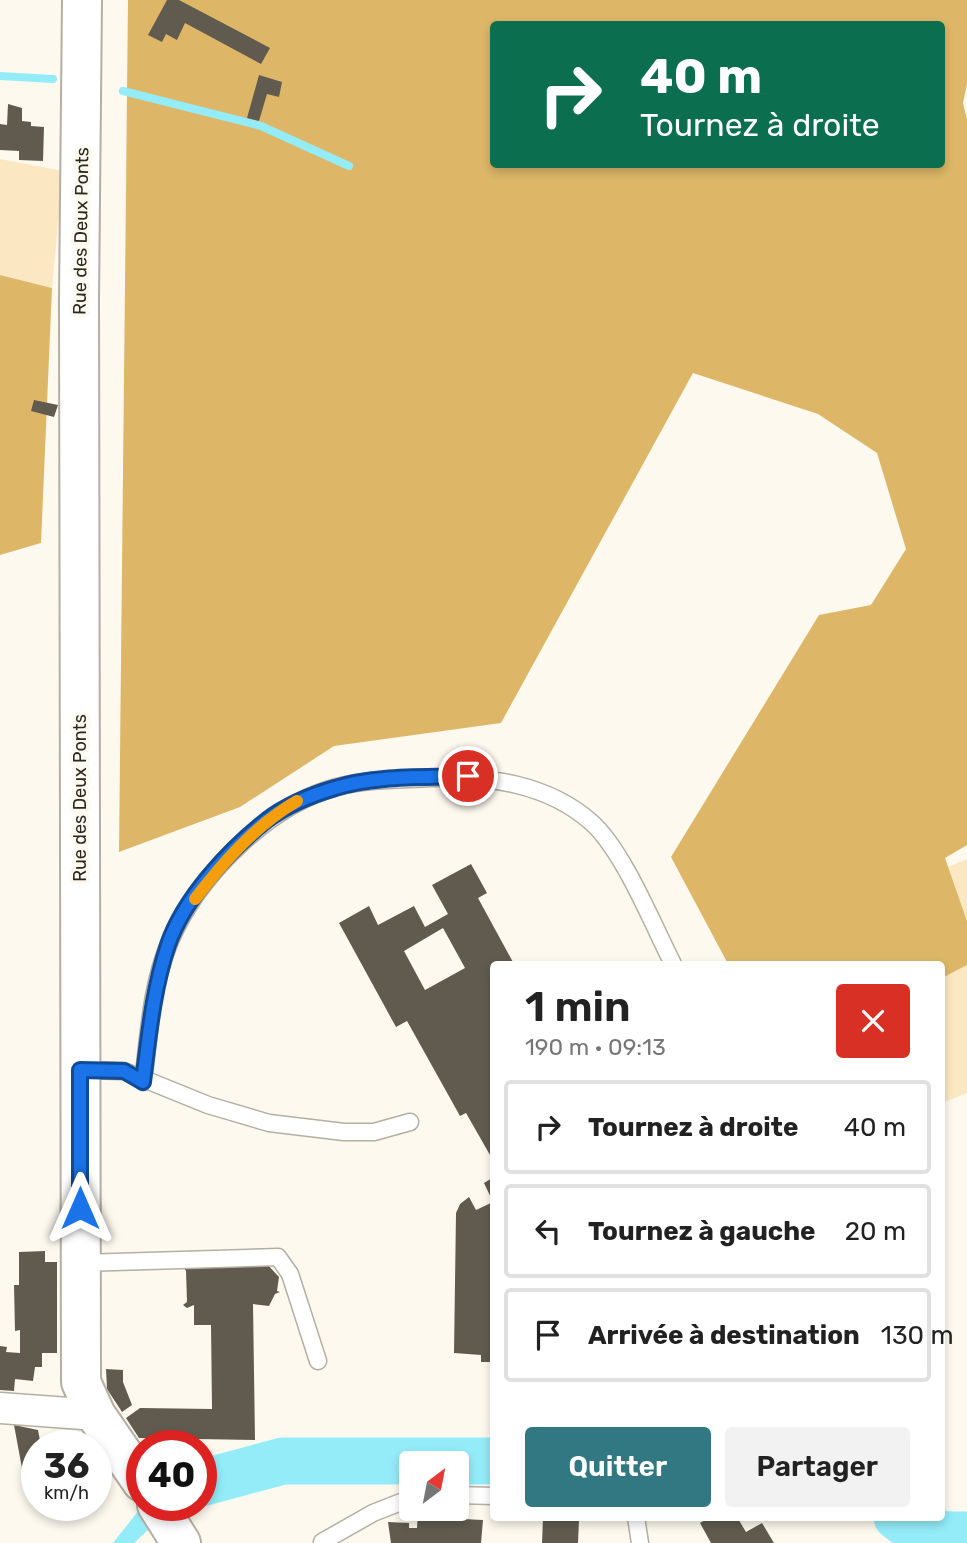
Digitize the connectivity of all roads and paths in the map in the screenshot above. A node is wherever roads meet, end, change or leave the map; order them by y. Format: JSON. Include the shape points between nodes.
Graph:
{"nodes":[{"id":1,"x":82,"y":0,"type":"edge"},
{"id":2,"x":671,"y":961,"type":"edge"},
{"id":3,"x":80,"y":1070,"type":"junction"},
{"id":4,"x":143,"y":1082,"type":"junction"},
{"id":5,"x":410,"y":1122,"type":"dead end"},
{"id":6,"x":81,"y":1263,"type":"junction"},
{"id":7,"x":318,"y":1361,"type":"dead end"},
{"id":8,"x":0,"y":1408,"type":"edge"},
{"id":9,"x":96,"y":1415,"type":"junction"},
{"id":10,"x":126,"y":1459,"type":"edge"},
{"id":11,"x":469,"y":1495,"type":"edge"},
{"id":12,"x":490,"y":1496,"type":"edge"},
{"id":13,"x":399,"y":1503,"type":"edge"},
{"id":14,"x":637,"y":1521,"type":"edge"},
{"id":15,"x":321,"y":1542,"type":"edge"},
{"id":16,"x":640,"y":1543,"type":"edge"}],
"edges":[{"from":1,"to":3,"type":"street","name":"Rue des Deux Ponts"},
{"from":2,"to":4,"type":"lane","via":[[613,850],[593,823],[571,807],[522,786],[468,776],[337,787],[296,802],[268,820],[216,872],[185,912],[169,942],[153,997]]},
{"from":3,"to":4,"type":"lane","via":[[124,1071]]},
{"from":3,"to":6,"type":"street","name":"Rue des Deux Ponts"},
{"from":4,"to":5,"type":"lane","via":[[269,1123],[374,1132]]},
{"from":6,"to":7,"type":"lane","via":[[278,1257],[290,1274]]},
{"from":6,"to":9,"type":"street","name":"Rue des Deux Ponts","via":[[80,1382]]},
{"from":8,"to":9,"type":"street"},
{"from":9,"to":10,"type":"street","name":"Rue des Deux Ponts"},
{"from":11,"to":12,"type":"lane"},
{"from":13,"to":15,"type":"lane"},
{"from":14,"to":16,"type":"lane"}]}
